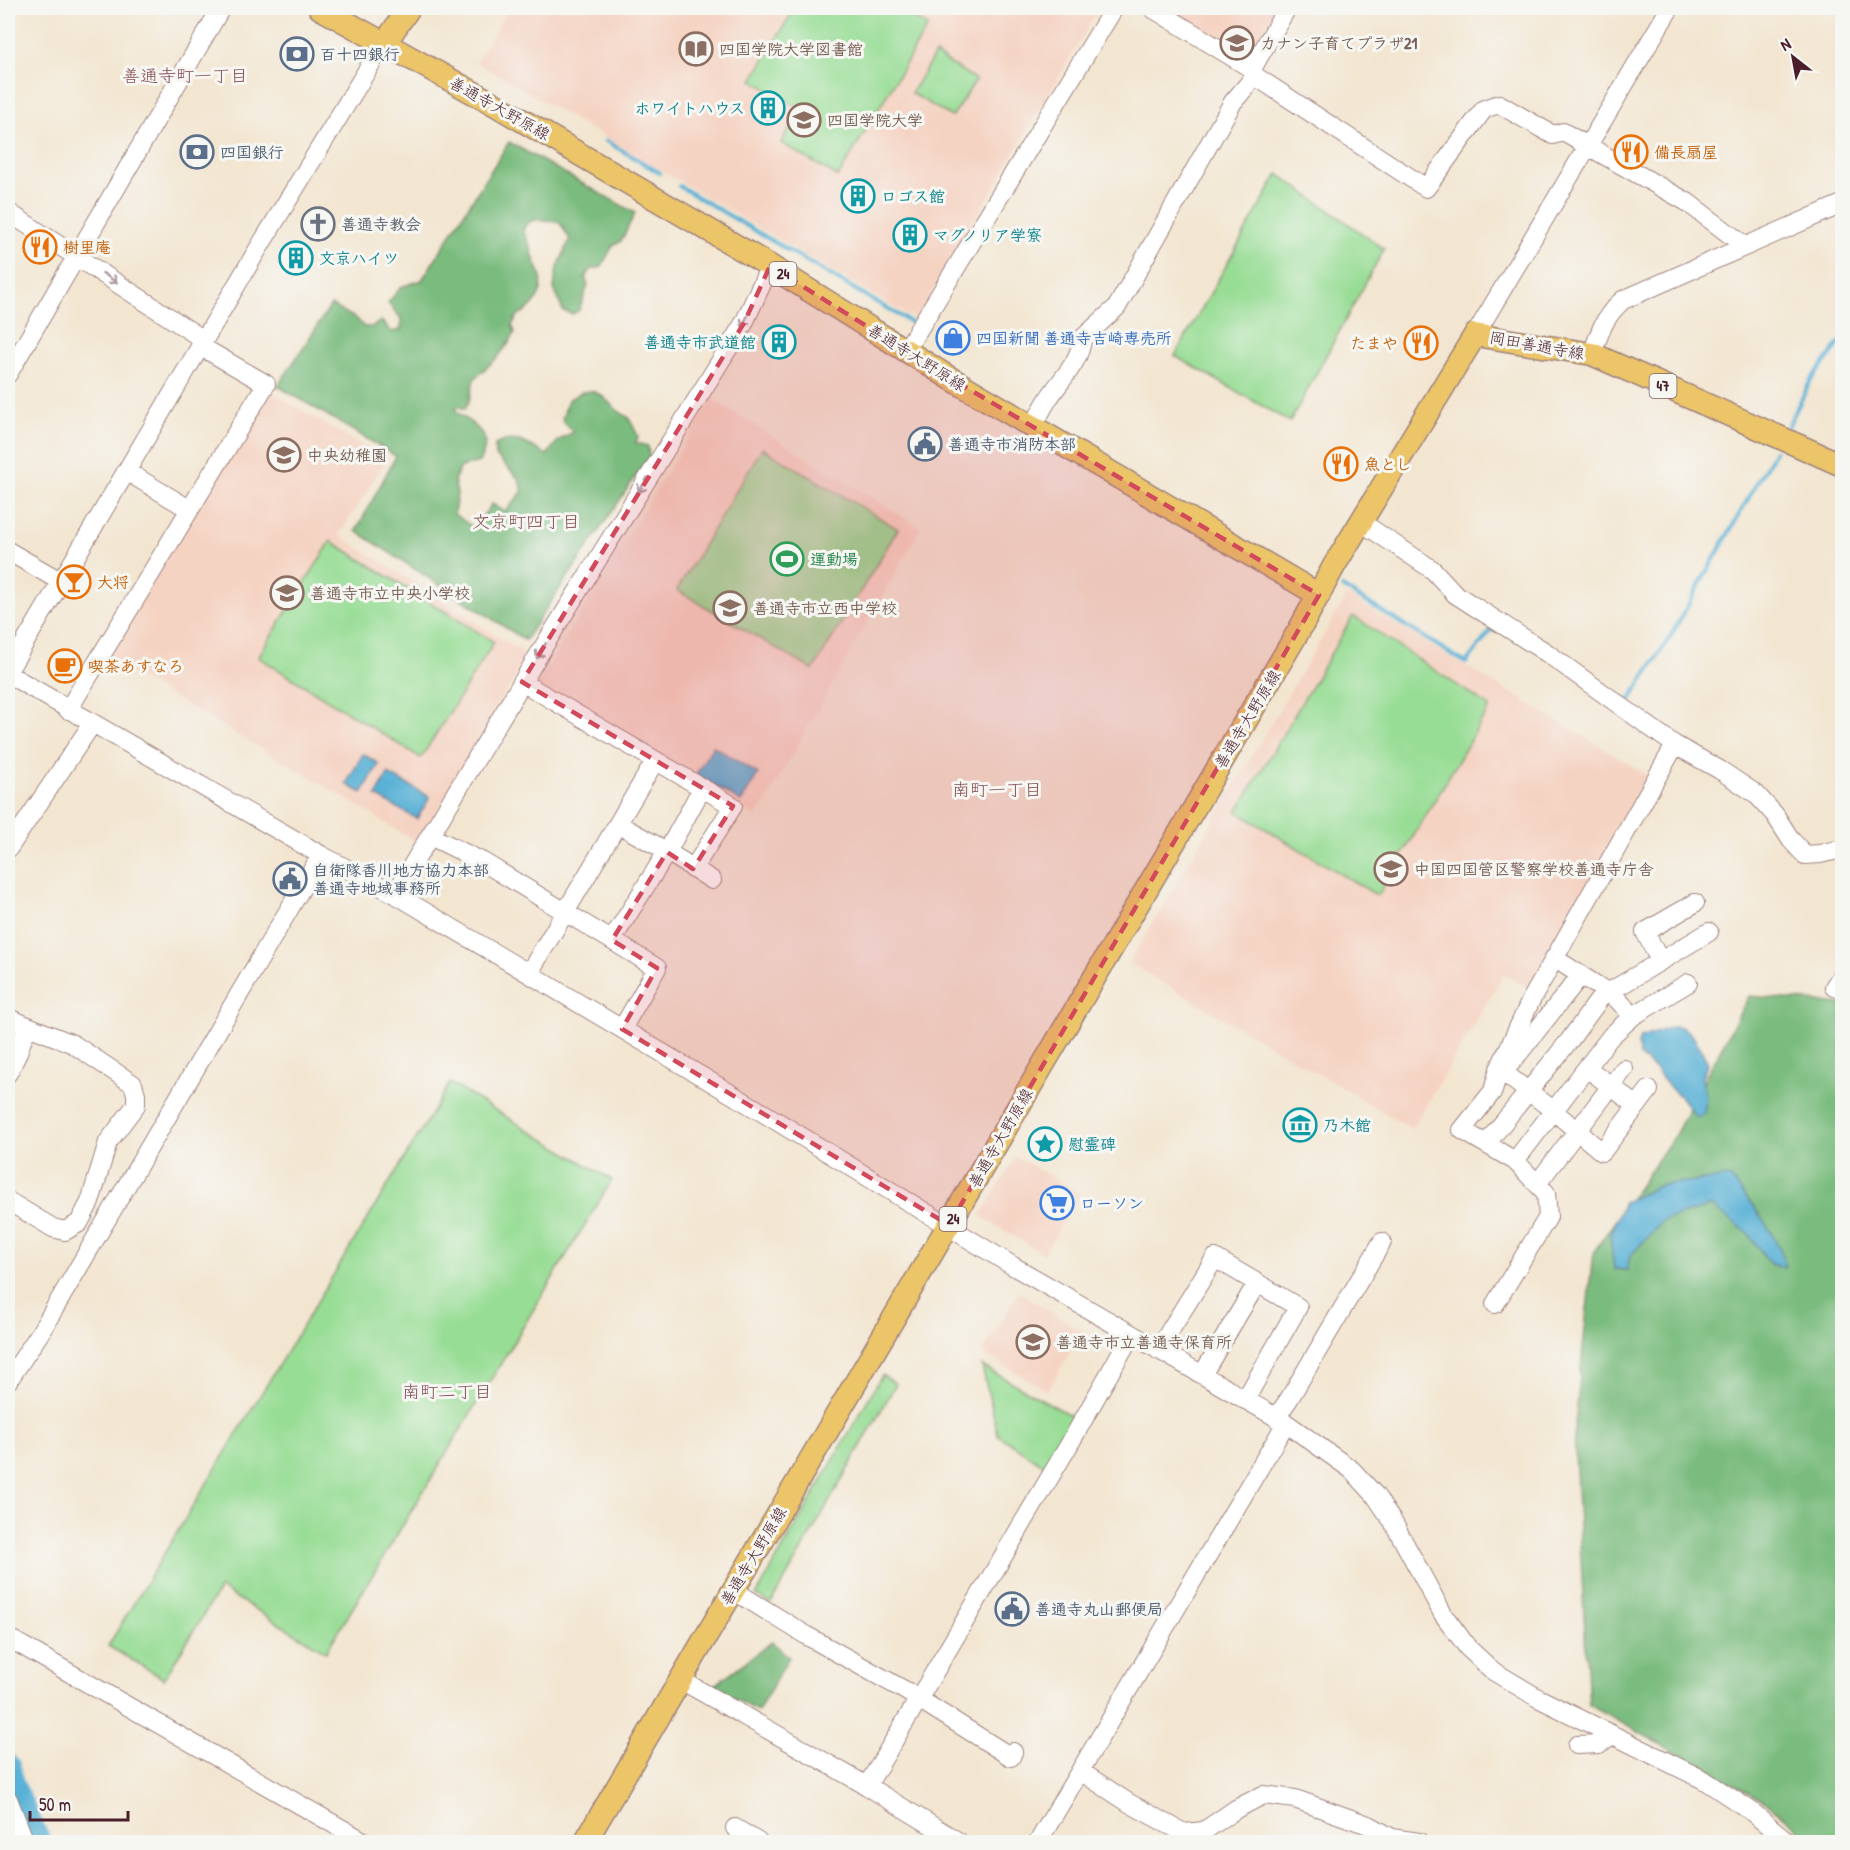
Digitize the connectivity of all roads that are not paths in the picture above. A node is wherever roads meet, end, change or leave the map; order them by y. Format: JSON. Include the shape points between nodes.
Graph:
{"nodes":[{"id":1,"x":221,"y":8,"type":"edge"},
{"id":2,"x":320,"y":8,"type":"edge"},
{"id":3,"x":408,"y":8,"type":"edge"},
{"id":4,"x":1114,"y":8,"type":"edge"},
{"id":5,"x":1287,"y":8,"type":"edge"},
{"id":6,"x":1670,"y":8,"type":"edge"},
{"id":7,"x":1161,"y":10,"type":"edge"},
{"id":8,"x":385,"y":43,"type":"junction"},
{"id":9,"x":1254,"y":72,"type":"junction"},
{"id":10,"x":1587,"y":146,"type":"junction"},
{"id":11,"x":1842,"y":204,"type":"edge"},
{"id":12,"x":8,"y":212,"type":"edge"},
{"id":13,"x":1745,"y":246,"type":"junction"},
{"id":14,"x":76,"y":255,"type":"junction"},
{"id":15,"x":770,"y":266,"type":"junction"},
{"id":16,"x":1475,"y":335,"type":"junction"},
{"id":17,"x":202,"y":343,"type":"junction"},
{"id":18,"x":906,"y":351,"type":"junction"},
{"id":19,"x":1592,"y":354,"type":"junction"},
{"id":20,"x":8,"y":374,"type":"edge"},
{"id":21,"x":1033,"y":426,"type":"junction"},
{"id":22,"x":1842,"y":465,"type":"edge"},
{"id":23,"x":126,"y":471,"type":"junction"},
{"id":24,"x":189,"y":509,"type":"junction"},
{"id":25,"x":1362,"y":522,"type":"junction"},
{"id":26,"x":8,"y":551,"type":"edge"},
{"id":27,"x":60,"y":581,"type":"junction"},
{"id":28,"x":1320,"y":595,"type":"junction"},
{"id":29,"x":8,"y":673,"type":"edge"},
{"id":30,"x":522,"y":682,"type":"junction"},
{"id":31,"x":68,"y":710,"type":"junction"},
{"id":32,"x":92,"y":724,"type":"junction"},
{"id":33,"x":1675,"y":745,"type":"junction"},
{"id":34,"x":655,"y":761,"type":"junction"},
{"id":35,"x":702,"y":788,"type":"junction"},
{"id":36,"x":618,"y":824,"type":"junction"},
{"id":37,"x":430,"y":837,"type":"junction"},
{"id":38,"x":8,"y":849,"type":"edge"},
{"id":39,"x":1842,"y":849,"type":"edge"},
{"id":40,"x":667,"y":852,"type":"junction"},
{"id":41,"x":321,"y":855,"type":"junction"},
{"id":42,"x":693,"y":869,"type":"junction"},
{"id":43,"x":712,"y":880,"type":"dead end"},
{"id":44,"x":395,"y":894,"type":"junction"},
{"id":45,"x":1695,"y":903,"type":"dead end"},
{"id":46,"x":566,"y":912,"type":"junction"},
{"id":47,"x":1709,"y":932,"type":"dead end"},
{"id":48,"x":612,"y":940,"type":"junction"},
{"id":49,"x":1554,"y":958,"type":"junction"},
{"id":50,"x":1660,"y":961,"type":"junction"},
{"id":51,"x":529,"y":973,"type":"junction"},
{"id":52,"x":1581,"y":975,"type":"junction"},
{"id":53,"x":1688,"y":984,"type":"dead end"},
{"id":54,"x":1608,"y":993,"type":"junction"},
{"id":55,"x":1634,"y":1016,"type":"junction"},
{"id":56,"x":8,"y":1018,"type":"edge"},
{"id":57,"x":27,"y":1027,"type":"junction"},
{"id":58,"x":622,"y":1029,"type":"junction"},
{"id":59,"x":1587,"y":1068,"type":"junction"},
{"id":60,"x":1624,"y":1069,"type":"dead end"},
{"id":61,"x":8,"y":1073,"type":"edge"},
{"id":62,"x":1499,"y":1078,"type":"junction"},
{"id":63,"x":1610,"y":1086,"type":"junction"},
{"id":64,"x":1649,"y":1090,"type":"dead end"},
{"id":65,"x":1529,"y":1092,"type":"junction"},
{"id":66,"x":1637,"y":1106,"type":"junction"},
{"id":67,"x":1554,"y":1111,"type":"junction"},
{"id":68,"x":1577,"y":1131,"type":"junction"},
{"id":69,"x":1486,"y":1144,"type":"junction"},
{"id":70,"x":1515,"y":1161,"type":"junction"},
{"id":71,"x":1537,"y":1184,"type":"junction"},
{"id":72,"x":8,"y":1201,"type":"edge"},
{"id":73,"x":949,"y":1226,"type":"junction"},
{"id":74,"x":1382,"y":1242,"type":"dead end"},
{"id":75,"x":1257,"y":1283,"type":"junction"},
{"id":76,"x":1495,"y":1304,"type":"dead end"},
{"id":77,"x":1131,"y":1335,"type":"junction"},
{"id":78,"x":1158,"y":1350,"type":"junction"},
{"id":79,"x":1202,"y":1375,"type":"junction"},
{"id":80,"x":8,"y":1381,"type":"edge"},
{"id":81,"x":1245,"y":1400,"type":"junction"},
{"id":82,"x":1281,"y":1420,"type":"junction"},
{"id":83,"x":733,"y":1590,"type":"junction"},
{"id":84,"x":11,"y":1640,"type":"edge"},
{"id":85,"x":681,"y":1680,"type":"junction"},
{"id":86,"x":919,"y":1701,"type":"junction"},
{"id":87,"x":1612,"y":1735,"type":"junction"},
{"id":88,"x":1577,"y":1745,"type":"dead end"},
{"id":89,"x":1013,"y":1752,"type":"dead end"},
{"id":90,"x":1080,"y":1771,"type":"junction"},
{"id":91,"x":867,"y":1786,"type":"junction"},
{"id":92,"x":8,"y":1799,"type":"edge"},
{"id":93,"x":735,"y":1828,"type":"dead end"},
{"id":94,"x":1392,"y":1840,"type":"edge"},
{"id":95,"x":25,"y":1842,"type":"edge"},
{"id":96,"x":365,"y":1842,"type":"edge"},
{"id":97,"x":585,"y":1842,"type":"edge"},
{"id":98,"x":758,"y":1842,"type":"edge"},
{"id":99,"x":959,"y":1842,"type":"edge"},
{"id":100,"x":1038,"y":1842,"type":"edge"},
{"id":101,"x":1419,"y":1842,"type":"edge"},
{"id":102,"x":1788,"y":1842,"type":"edge"}],
"edges":[{"from":1,"to":14,"type":"street"},
{"from":2,"to":8,"type":"main road","name":"善通寺大野原線","number":"24"},
{"from":3,"to":8,"type":"main road"},
{"from":4,"to":18,"type":"street"},
{"from":5,"to":9,"type":"street"},
{"from":6,"to":10,"type":"street"},
{"from":7,"to":9,"type":"street"},
{"from":8,"to":15,"type":"main road","name":"善通寺大野原線","number":"24"},
{"from":8,"to":17,"type":"street"},
{"from":9,"to":10,"type":"street","via":[[1426,188],[1484,109],[1499,104],[1553,135],[1563,132]]},
{"from":9,"to":21,"type":"street","via":[[1233,102],[1117,307],[1082,339],[1081,350]]},
{"from":10,"to":13,"type":"street","via":[[1687,202]]},
{"from":10,"to":16,"type":"street"},
{"from":11,"to":13,"type":"street"},
{"from":12,"to":14,"type":"street"},
{"from":13,"to":19,"type":"street","via":[[1623,300],[1603,323]]},
{"from":14,"to":17,"type":"street","one_way":true},
{"from":14,"to":20,"type":"street"},
{"from":15,"to":18,"type":"main road","name":"善通寺大野原線","number":"24"},
{"from":15,"to":30,"type":"street","one_way":true,"via":[[744,323]]},
{"from":16,"to":19,"type":"main road","name":"岡田善通寺線","number":"47"},
{"from":16,"to":25,"type":"main road","name":"岡田善通寺線"},
{"from":17,"to":23,"type":"street"},
{"from":17,"to":24,"type":"street","via":[[266,384]]},
{"from":18,"to":21,"type":"main road","name":"善通寺大野原線","number":"24"},
{"from":19,"to":22,"type":"main road","name":"岡田善通寺線","number":"47"},
{"from":21,"to":28,"type":"main road","name":"善通寺大野原線","number":"24"},
{"from":23,"to":24,"type":"street"},
{"from":23,"to":27,"type":"street"},
{"from":24,"to":31,"type":"street"},
{"from":25,"to":28,"type":"main road","name":"岡田善通寺線"},
{"from":25,"to":33,"type":"street","via":[[1433,570],[1455,594],[1556,659]]},
{"from":26,"to":27,"type":"street"},
{"from":27,"to":29,"type":"street"},
{"from":28,"to":73,"type":"main road","name":"善通寺大野原線","number":"24"},
{"from":29,"to":31,"type":"street"},
{"from":30,"to":34,"type":"street"},
{"from":30,"to":37,"type":"street"},
{"from":31,"to":32,"type":"street"},
{"from":32,"to":38,"type":"street"},
{"from":32,"to":41,"type":"street"},
{"from":33,"to":39,"type":"street","via":[[1756,794],[1805,855]]},
{"from":33,"to":49,"type":"street"},
{"from":34,"to":35,"type":"street"},
{"from":34,"to":36,"type":"street"},
{"from":35,"to":40,"type":"street"},
{"from":35,"to":42,"type":"street","via":[[733,806]]},
{"from":36,"to":40,"type":"street"},
{"from":36,"to":46,"type":"street"},
{"from":37,"to":44,"type":"street"},
{"from":37,"to":46,"type":"street","via":[[483,862]]},
{"from":40,"to":42,"type":"street"},
{"from":40,"to":48,"type":"street"},
{"from":41,"to":44,"type":"street"},
{"from":41,"to":80,"type":"street"},
{"from":42,"to":43,"type":"street"},
{"from":44,"to":51,"type":"street"},
{"from":45,"to":50,"type":"street","via":[[1645,932]]},
{"from":46,"to":48,"type":"street"},
{"from":46,"to":51,"type":"street"},
{"from":47,"to":50,"type":"street"},
{"from":48,"to":58,"type":"street","via":[[657,968]]},
{"from":49,"to":52,"type":"street"},
{"from":49,"to":62,"type":"street","via":[[1499,1069]]},
{"from":50,"to":54,"type":"street"},
{"from":51,"to":58,"type":"street"},
{"from":52,"to":54,"type":"street"},
{"from":52,"to":62,"type":"street"},
{"from":53,"to":55,"type":"street"},
{"from":54,"to":55,"type":"street"},
{"from":54,"to":65,"type":"street","via":[[1600,997]]},
{"from":55,"to":59,"type":"street","via":[[1611,1036]]},
{"from":56,"to":57,"type":"street"},
{"from":57,"to":61,"type":"street"},
{"from":57,"to":72,"type":"street","via":[[73,1044],[133,1084],[136,1105],[108,1142],[90,1202],[79,1223],[65,1231],[53,1228]]},
{"from":58,"to":73,"type":"street"},
{"from":59,"to":63,"type":"street"},
{"from":59,"to":67,"type":"street"},
{"from":60,"to":63,"type":"street"},
{"from":62,"to":65,"type":"street"},
{"from":62,"to":69,"type":"street","via":[[1462,1130]]},
{"from":63,"to":66,"type":"street"},
{"from":63,"to":68,"type":"street"},
{"from":64,"to":66,"type":"street"},
{"from":65,"to":67,"type":"street"},
{"from":65,"to":69,"type":"street"},
{"from":66,"to":68,"type":"street","via":[[1602,1152]]},
{"from":67,"to":68,"type":"street"},
{"from":67,"to":70,"type":"street"},
{"from":68,"to":71,"type":"street"},
{"from":69,"to":70,"type":"street"},
{"from":70,"to":71,"type":"street"},
{"from":71,"to":76,"type":"street","via":[[1546,1193],[1548,1217]]},
{"from":73,"to":77,"type":"street"},
{"from":73,"to":83,"type":"main road","name":"善通寺大野原線","number":"24"},
{"from":74,"to":82,"type":"street","via":[[1289,1399]]},
{"from":75,"to":78,"type":"street","via":[[1215,1258]]},
{"from":75,"to":79,"type":"street"},
{"from":75,"to":81,"type":"street","via":[[1298,1307]]},
{"from":77,"to":78,"type":"street"},
{"from":77,"to":86,"type":"street"},
{"from":78,"to":79,"type":"street"},
{"from":79,"to":81,"type":"street"},
{"from":81,"to":82,"type":"street"},
{"from":82,"to":87,"type":"street","via":[[1352,1470],[1375,1495],[1443,1614],[1468,1648],[1493,1671]]},
{"from":82,"to":90,"type":"street"},
{"from":83,"to":85,"type":"main road","name":"善通寺大野原線","number":"24"},
{"from":83,"to":86,"type":"street"},
{"from":84,"to":96,"type":"street"},
{"from":85,"to":91,"type":"street"},
{"from":85,"to":97,"type":"main road","name":"善通寺大野原線","number":"24"},
{"from":86,"to":89,"type":"street","via":[[1011,1756]]},
{"from":86,"to":91,"type":"street"},
{"from":87,"to":88,"type":"street","via":[[1599,1744]]},
{"from":87,"to":102,"type":"street","via":[[1704,1780]]},
{"from":90,"to":94,"type":"street","via":[[1184,1833],[1204,1831],[1263,1795],[1295,1799],[1371,1826]]},
{"from":90,"to":100,"type":"street"},
{"from":91,"to":99,"type":"street"},
{"from":92,"to":95,"type":"street"},
{"from":93,"to":98,"type":"street"},
{"from":94,"to":101,"type":"street"}]}
